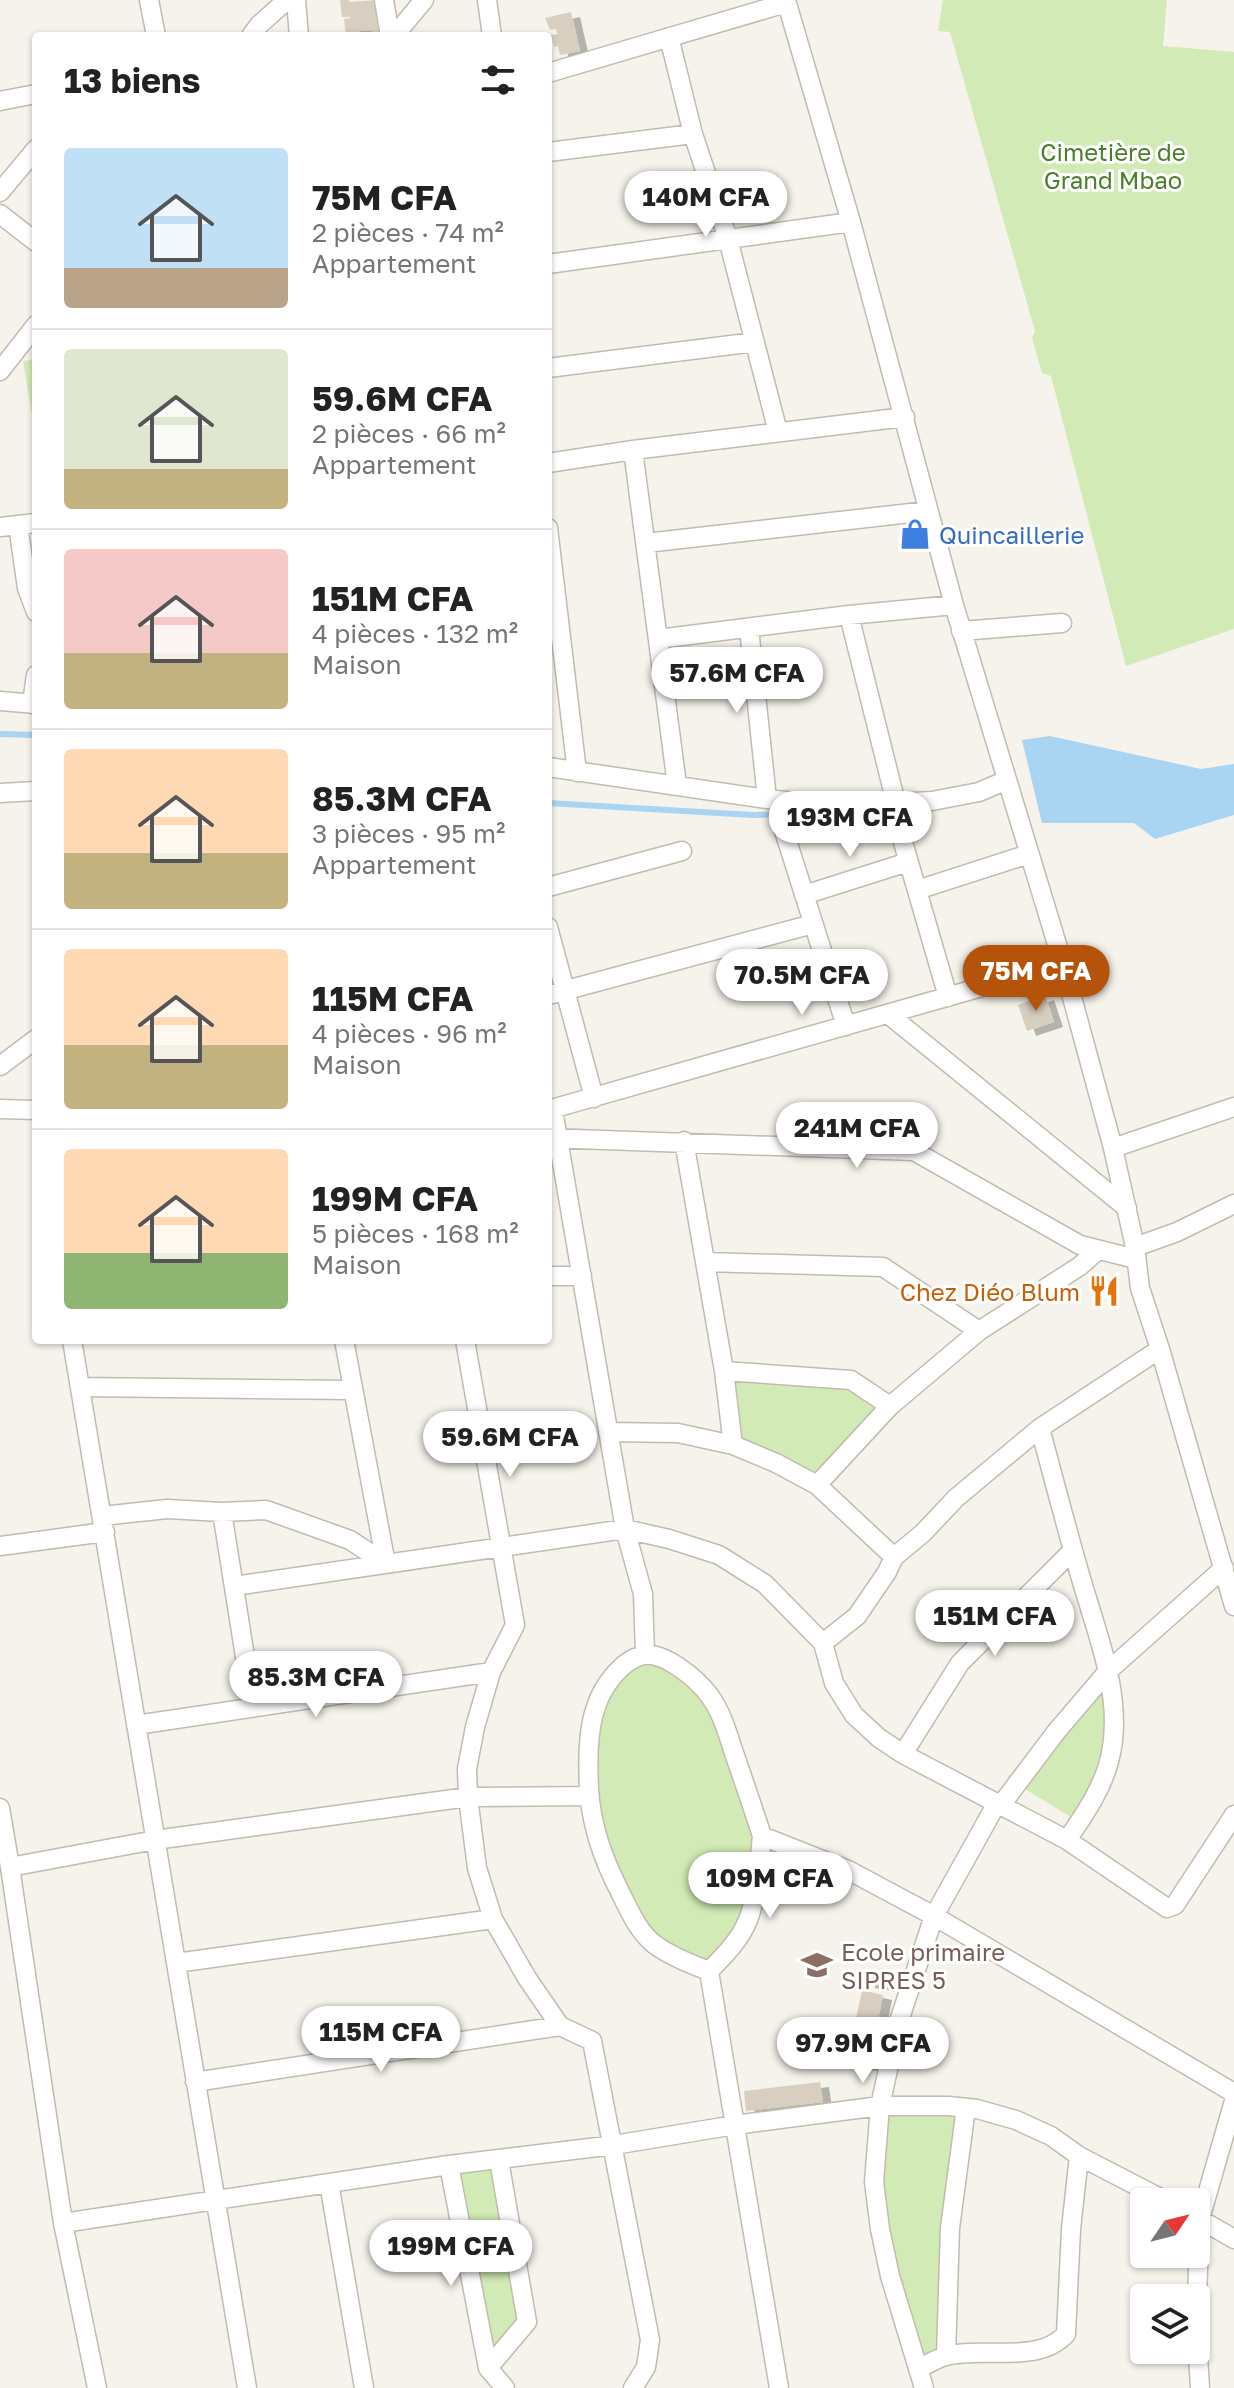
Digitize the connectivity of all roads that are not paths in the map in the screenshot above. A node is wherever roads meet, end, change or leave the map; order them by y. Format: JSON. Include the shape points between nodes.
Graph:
{"nodes":[{"id":1,"x":149,"y":0,"type":"edge"},
{"id":2,"x":287,"y":0,"type":"edge"},
{"id":3,"x":296,"y":0,"type":"edge"},
{"id":4,"x":384,"y":0,"type":"edge"},
{"id":5,"x":424,"y":0,"type":"edge"},
{"id":6,"x":487,"y":0,"type":"edge"},
{"id":7,"x":786,"y":1,"type":"edge"},
{"id":8,"x":155,"y":32,"type":"edge"},
{"id":9,"x":254,"y":32,"type":"edge"},
{"id":10,"x":299,"y":32,"type":"edge"},
{"id":11,"x":391,"y":32,"type":"edge"},
{"id":12,"x":396,"y":32,"type":"edge"},
{"id":13,"x":491,"y":32,"type":"edge"},
{"id":14,"x":669,"y":37,"type":"junction"},
{"id":15,"x":552,"y":72,"type":"edge"},
{"id":16,"x":32,"y":95,"type":"edge"},
{"id":17,"x":0,"y":101,"type":"edge"},
{"id":18,"x":693,"y":134,"type":"junction"},
{"id":19,"x":552,"y":152,"type":"edge"},
{"id":20,"x":32,"y":154,"type":"edge"},
{"id":21,"x":0,"y":192,"type":"edge"},
{"id":22,"x":0,"y":214,"type":"edge"},
{"id":23,"x":851,"y":222,"type":"junction"},
{"id":24,"x":32,"y":239,"type":"edge"},
{"id":25,"x":728,"y":239,"type":"junction"},
{"id":26,"x":552,"y":263,"type":"edge"},
{"id":27,"x":32,"y":333,"type":"edge"},
{"id":28,"x":755,"y":342,"type":"junction"},
{"id":29,"x":552,"y":367,"type":"edge"},
{"id":30,"x":0,"y":371,"type":"edge"},
{"id":31,"x":905,"y":417,"type":"junction"},
{"id":32,"x":778,"y":432,"type":"junction"},
{"id":33,"x":633,"y":450,"type":"junction"},
{"id":34,"x":552,"y":462,"type":"edge"},
{"id":35,"x":928,"y":511,"type":"junction"},
{"id":36,"x":18,"y":525,"type":"edge"},
{"id":37,"x":646,"y":543,"type":"junction"},
{"id":38,"x":552,"y":562,"type":"edge"},
{"id":39,"x":32,"y":601,"type":"edge"},
{"id":40,"x":954,"y":605,"type":"junction"},
{"id":41,"x":849,"y":615,"type":"junction"},
{"id":42,"x":1062,"y":623,"type":"dead end"},
{"id":43,"x":749,"y":628,"type":"junction"},
{"id":44,"x":961,"y":631,"type":"junction"},
{"id":45,"x":658,"y":639,"type":"junction"},
{"id":46,"x":0,"y":701,"type":"edge"},
{"id":47,"x":32,"y":704,"type":"edge"},
{"id":48,"x":552,"y":768,"type":"edge"},
{"id":49,"x":577,"y":772,"type":"junction"},
{"id":50,"x":1007,"y":780,"type":"junction"},
{"id":51,"x":677,"y":785,"type":"junction"},
{"id":52,"x":32,"y":791,"type":"edge"},
{"id":53,"x":0,"y":793,"type":"edge"},
{"id":54,"x":767,"y":799,"type":"junction"},
{"id":55,"x":896,"y":803,"type":"junction"},
{"id":56,"x":898,"y":825,"type":"dead end"},
{"id":57,"x":783,"y":828,"type":"dead end"},
{"id":58,"x":682,"y":851,"type":"dead end"},
{"id":59,"x":1029,"y":854,"type":"junction"},
{"id":60,"x":908,"y":862,"type":"junction"},
{"id":61,"x":552,"y":886,"type":"edge"},
{"id":62,"x":917,"y":890,"type":"junction"},
{"id":63,"x":804,"y":895,"type":"junction"},
{"id":64,"x":813,"y":924,"type":"junction"},
{"id":65,"x":552,"y":960,"type":"edge"},
{"id":66,"x":1063,"y":964,"type":"junction"},
{"id":67,"x":556,"y":992,"type":"edge"},
{"id":68,"x":948,"y":997,"type":"junction"},
{"id":69,"x":888,"y":1014,"type":"junction"},
{"id":70,"x":846,"y":1026,"type":"junction"},
{"id":71,"x":32,"y":1042,"type":"edge"},
{"id":72,"x":0,"y":1066,"type":"edge"},
{"id":73,"x":594,"y":1098,"type":"junction"},
{"id":74,"x":1234,"y":1107,"type":"edge"},
{"id":75,"x":0,"y":1109,"type":"edge"},
{"id":76,"x":32,"y":1110,"type":"edge"},
{"id":77,"x":552,"y":1110,"type":"edge"},
{"id":78,"x":553,"y":1138,"type":"edge"},
{"id":79,"x":684,"y":1141,"type":"junction"},
{"id":80,"x":1113,"y":1148,"type":"junction"},
{"id":81,"x":1234,"y":1204,"type":"edge"},
{"id":82,"x":1127,"y":1208,"type":"junction"},
{"id":83,"x":1098,"y":1250,"type":"junction"},
{"id":84,"x":1136,"y":1253,"type":"junction"},
{"id":85,"x":705,"y":1262,"type":"junction"},
{"id":86,"x":552,"y":1276,"type":"edge"},
{"id":87,"x":582,"y":1276,"type":"junction"},
{"id":88,"x":979,"y":1331,"type":"junction"},
{"id":89,"x":73,"y":1344,"type":"edge"},
{"id":90,"x":345,"y":1344,"type":"edge"},
{"id":91,"x":466,"y":1344,"type":"edge"},
{"id":92,"x":1160,"y":1349,"type":"junction"},
{"id":93,"x":724,"y":1371,"type":"junction"},
{"id":94,"x":80,"y":1387,"type":"junction"},
{"id":95,"x":353,"y":1390,"type":"junction"},
{"id":96,"x":890,"y":1406,"type":"junction"},
{"id":97,"x":1040,"y":1428,"type":"junction"},
{"id":98,"x":608,"y":1432,"type":"junction"},
{"id":99,"x":733,"y":1445,"type":"junction"},
{"id":100,"x":817,"y":1485,"type":"junction"},
{"id":101,"x":222,"y":1512,"type":"junction"},
{"id":102,"x":103,"y":1524,"type":"junction"},
{"id":103,"x":625,"y":1529,"type":"junction"},
{"id":104,"x":0,"y":1546,"type":"edge"},
{"id":105,"x":501,"y":1547,"type":"junction"},
{"id":106,"x":1073,"y":1550,"type":"junction"},
{"id":107,"x":894,"y":1557,"type":"junction"},
{"id":108,"x":386,"y":1564,"type":"junction"},
{"id":109,"x":1224,"y":1568,"type":"junction"},
{"id":110,"x":234,"y":1586,"type":"junction"},
{"id":111,"x":1234,"y":1606,"type":"edge"},
{"id":112,"x":823,"y":1643,"type":"junction"},
{"id":113,"x":645,"y":1655,"type":"junction"},
{"id":114,"x":1108,"y":1671,"type":"junction"},
{"id":115,"x":491,"y":1672,"type":"junction"},
{"id":116,"x":253,"y":1707,"type":"junction"},
{"id":117,"x":136,"y":1725,"type":"junction"},
{"id":118,"x":903,"y":1754,"type":"junction"},
{"id":119,"x":590,"y":1796,"type":"junction"},
{"id":120,"x":468,"y":1797,"type":"junction"},
{"id":121,"x":999,"y":1804,"type":"junction"},
{"id":122,"x":0,"y":1808,"type":"edge"},
{"id":123,"x":1234,"y":1815,"type":"edge"},
{"id":124,"x":762,"y":1836,"type":"junction"},
{"id":125,"x":155,"y":1840,"type":"junction"},
{"id":126,"x":1067,"y":1840,"type":"junction"},
{"id":127,"x":10,"y":1867,"type":"junction"},
{"id":128,"x":934,"y":1916,"type":"junction"},
{"id":129,"x":493,"y":1919,"type":"junction"},
{"id":130,"x":176,"y":1963,"type":"junction"},
{"id":131,"x":709,"y":1971,"type":"junction"},
{"id":132,"x":560,"y":2026,"type":"junction"},
{"id":133,"x":195,"y":2082,"type":"junction"},
{"id":134,"x":1234,"y":2093,"type":"edge"},
{"id":135,"x":1234,"y":2101,"type":"edge"},
{"id":136,"x":880,"y":2106,"type":"junction"},
{"id":137,"x":966,"y":2108,"type":"junction"},
{"id":138,"x":735,"y":2125,"type":"junction"},
{"id":139,"x":614,"y":2145,"type":"junction"},
{"id":140,"x":1079,"y":2156,"type":"junction"},
{"id":141,"x":499,"y":2160,"type":"junction"},
{"id":142,"x":449,"y":2165,"type":"junction"},
{"id":143,"x":329,"y":2183,"type":"junction"},
{"id":144,"x":1141,"y":2188,"type":"edge"},
{"id":145,"x":1207,"y":2188,"type":"edge"},
{"id":146,"x":215,"y":2201,"type":"junction"},
{"id":147,"x":63,"y":2223,"type":"junction"},
{"id":148,"x":1210,"y":2225,"type":"edge"},
{"id":149,"x":1234,"y":2239,"type":"edge"},
{"id":150,"x":1197,"y":2268,"type":"edge"},
{"id":151,"x":946,"y":2356,"type":"junction"},
{"id":152,"x":488,"y":2368,"type":"junction"},
{"id":153,"x":918,"y":2369,"type":"junction"},
{"id":154,"x":97,"y":2388,"type":"edge"},
{"id":155,"x":247,"y":2388,"type":"edge"},
{"id":156,"x":364,"y":2388,"type":"edge"},
{"id":157,"x":505,"y":2388,"type":"edge"},
{"id":158,"x":633,"y":2388,"type":"edge"},
{"id":159,"x":779,"y":2388,"type":"edge"},
{"id":160,"x":924,"y":2388,"type":"edge"},
{"id":161,"x":1200,"y":2388,"type":"edge"}],
"edges":[{"from":1,"to":8,"type":"street"},
{"from":2,"to":9,"type":"street"},
{"from":3,"to":10,"type":"street"},
{"from":4,"to":11,"type":"street"},
{"from":5,"to":12,"type":"street"},
{"from":6,"to":13,"type":"street"},
{"from":7,"to":14,"type":"street"},
{"from":7,"to":23,"type":"street"},
{"from":14,"to":15,"type":"street"},
{"from":14,"to":18,"type":"street"},
{"from":16,"to":17,"type":"street"},
{"from":18,"to":19,"type":"street"},
{"from":18,"to":25,"type":"street"},
{"from":20,"to":21,"type":"street"},
{"from":22,"to":24,"type":"street"},
{"from":23,"to":25,"type":"street"},
{"from":23,"to":31,"type":"street"},
{"from":25,"to":26,"type":"street"},
{"from":25,"to":28,"type":"street"},
{"from":27,"to":30,"type":"street"},
{"from":28,"to":29,"type":"street"},
{"from":28,"to":32,"type":"street"},
{"from":31,"to":32,"type":"street"},
{"from":31,"to":35,"type":"street"},
{"from":32,"to":33,"type":"street"},
{"from":33,"to":34,"type":"street"},
{"from":33,"to":37,"type":"street"},
{"from":35,"to":37,"type":"street"},
{"from":35,"to":40,"type":"street"},
{"from":36,"to":39,"type":"street"},
{"from":37,"to":45,"type":"street"},
{"from":38,"to":49,"type":"street"},
{"from":40,"to":41,"type":"street"},
{"from":40,"to":44,"type":"street"},
{"from":41,"to":43,"type":"street"},
{"from":41,"to":55,"type":"street"},
{"from":42,"to":44,"type":"street"},
{"from":43,"to":45,"type":"street"},
{"from":43,"to":54,"type":"street"},
{"from":44,"to":50,"type":"street"},
{"from":45,"to":51,"type":"street"},
{"from":46,"to":47,"type":"street"},
{"from":48,"to":49,"type":"street"},
{"from":49,"to":51,"type":"street"},
{"from":50,"to":55,"type":"street","via":[[979,792]]},
{"from":50,"to":59,"type":"street"},
{"from":51,"to":54,"type":"street"},
{"from":52,"to":53,"type":"street"},
{"from":54,"to":55,"type":"street","via":[[833,806]]},
{"from":56,"to":60,"type":"street"},
{"from":57,"to":63,"type":"street"},
{"from":58,"to":61,"type":"street"},
{"from":59,"to":62,"type":"street"},
{"from":59,"to":66,"type":"street"},
{"from":60,"to":62,"type":"street"},
{"from":60,"to":63,"type":"street"},
{"from":62,"to":68,"type":"street"},
{"from":63,"to":64,"type":"street"},
{"from":64,"to":67,"type":"street"},
{"from":64,"to":70,"type":"street"},
{"from":65,"to":67,"type":"street"},
{"from":66,"to":68,"type":"street"},
{"from":66,"to":80,"type":"street"},
{"from":67,"to":73,"type":"street"},
{"from":68,"to":69,"type":"street"},
{"from":69,"to":70,"type":"street"},
{"from":69,"to":82,"type":"street"},
{"from":70,"to":73,"type":"street"},
{"from":71,"to":72,"type":"street"},
{"from":73,"to":77,"type":"street"},
{"from":74,"to":80,"type":"street"},
{"from":75,"to":76,"type":"street"},
{"from":78,"to":79,"type":"street"},
{"from":78,"to":87,"type":"street"},
{"from":79,"to":83,"type":"street","via":[[914,1151],[1080,1245]]},
{"from":79,"to":85,"type":"street"},
{"from":80,"to":82,"type":"street"},
{"from":81,"to":84,"type":"street"},
{"from":82,"to":84,"type":"street"},
{"from":83,"to":84,"type":"street"},
{"from":83,"to":88,"type":"street"},
{"from":84,"to":92,"type":"street","via":[[1140,1288]]},
{"from":85,"to":88,"type":"street","via":[[883,1267]]},
{"from":85,"to":93,"type":"street"},
{"from":86,"to":87,"type":"street"},
{"from":87,"to":98,"type":"street"},
{"from":88,"to":96,"type":"street"},
{"from":89,"to":94,"type":"street"},
{"from":90,"to":95,"type":"street"},
{"from":91,"to":105,"type":"street"},
{"from":92,"to":97,"type":"street"},
{"from":92,"to":109,"type":"street"},
{"from":93,"to":96,"type":"street","via":[[851,1380]]},
{"from":93,"to":99,"type":"street"},
{"from":94,"to":95,"type":"street"},
{"from":94,"to":102,"type":"street"},
{"from":95,"to":108,"type":"street"},
{"from":96,"to":100,"type":"street"},
{"from":97,"to":106,"type":"street"},
{"from":97,"to":107,"type":"street"},
{"from":98,"to":99,"type":"street","via":[[678,1433]]},
{"from":98,"to":103,"type":"street"},
{"from":99,"to":100,"type":"street"},
{"from":100,"to":107,"type":"street"},
{"from":101,"to":102,"type":"street","via":[[167,1509]]},
{"from":101,"to":108,"type":"street","via":[[266,1510],[350,1540]]},
{"from":101,"to":110,"type":"street"},
{"from":102,"to":104,"type":"street"},
{"from":102,"to":117,"type":"street"},
{"from":103,"to":105,"type":"street"},
{"from":103,"to":112,"type":"street","via":[[719,1555],[765,1584]]},
{"from":103,"to":113,"type":"street","via":[[643,1594]]},
{"from":105,"to":108,"type":"street"},
{"from":105,"to":115,"type":"street","via":[[515,1625]]},
{"from":106,"to":114,"type":"street"},
{"from":106,"to":118,"type":"street","via":[[960,1663]]},
{"from":107,"to":112,"type":"street","via":[[857,1616]]},
{"from":108,"to":110,"type":"street"},
{"from":109,"to":111,"type":"street"},
{"from":109,"to":114,"type":"street"},
{"from":110,"to":116,"type":"street"},
{"from":112,"to":118,"type":"street","via":[[834,1683],[854,1715]]},
{"from":113,"to":119,"type":"street","via":[[626,1664],[595,1708]]},
{"from":113,"to":124,"type":"street","via":[[687,1672],[709,1695],[722,1717]]},
{"from":114,"to":121,"type":"street"},
{"from":114,"to":126,"type":"street","via":[[1114,1713],[1111,1754],[1088,1809]]},
{"from":115,"to":116,"type":"street"},
{"from":115,"to":120,"type":"street","via":[[472,1741]]},
{"from":116,"to":117,"type":"street"},
{"from":117,"to":125,"type":"street"},
{"from":118,"to":121,"type":"street"},
{"from":119,"to":120,"type":"street"},
{"from":119,"to":131,"type":"street","via":[[604,1862],[637,1926],[654,1944]]},
{"from":120,"to":125,"type":"street"},
{"from":120,"to":129,"type":"street","via":[[477,1868]]},
{"from":121,"to":126,"type":"street"},
{"from":121,"to":128,"type":"street"},
{"from":122,"to":127,"type":"street"},
{"from":123,"to":126,"type":"street","via":[[1175,1905],[1167,1908]]},
{"from":124,"to":128,"type":"street","via":[[848,1870]]},
{"from":124,"to":131,"type":"street","via":[[748,1920]]},
{"from":125,"to":127,"type":"street"},
{"from":125,"to":130,"type":"street"},
{"from":127,"to":147,"type":"street"},
{"from":128,"to":134,"type":"street"},
{"from":128,"to":136,"type":"street","via":[[898,2024]]},
{"from":129,"to":130,"type":"street"},
{"from":129,"to":132,"type":"street"},
{"from":130,"to":133,"type":"street"},
{"from":131,"to":138,"type":"street"},
{"from":132,"to":133,"type":"street"},
{"from":132,"to":139,"type":"street","via":[[592,2041]]},
{"from":133,"to":146,"type":"street"},
{"from":135,"to":145,"type":"street"},
{"from":136,"to":137,"type":"street"},
{"from":136,"to":138,"type":"street"},
{"from":136,"to":153,"type":"street","via":[[874,2182],[880,2229]]},
{"from":137,"to":140,"type":"street","via":[[1025,2124]]},
{"from":137,"to":151,"type":"street","via":[[950,2228]]},
{"from":138,"to":139,"type":"street"},
{"from":138,"to":159,"type":"street"},
{"from":139,"to":141,"type":"street"},
{"from":139,"to":158,"type":"street","via":[[650,2340],[646,2367]]},
{"from":140,"to":144,"type":"street"},
{"from":140,"to":151,"type":"street","via":[[1066,2334],[1042,2350]]},
{"from":141,"to":142,"type":"street"},
{"from":141,"to":152,"type":"street","via":[[527,2322]]},
{"from":142,"to":143,"type":"street"},
{"from":142,"to":152,"type":"street"},
{"from":143,"to":146,"type":"street"},
{"from":143,"to":156,"type":"street"},
{"from":146,"to":147,"type":"street"},
{"from":146,"to":155,"type":"street"},
{"from":147,"to":154,"type":"street"},
{"from":148,"to":149,"type":"street"},
{"from":150,"to":161,"type":"street"},
{"from":151,"to":153,"type":"street"},
{"from":152,"to":157,"type":"street"},
{"from":153,"to":160,"type":"street"}]}
